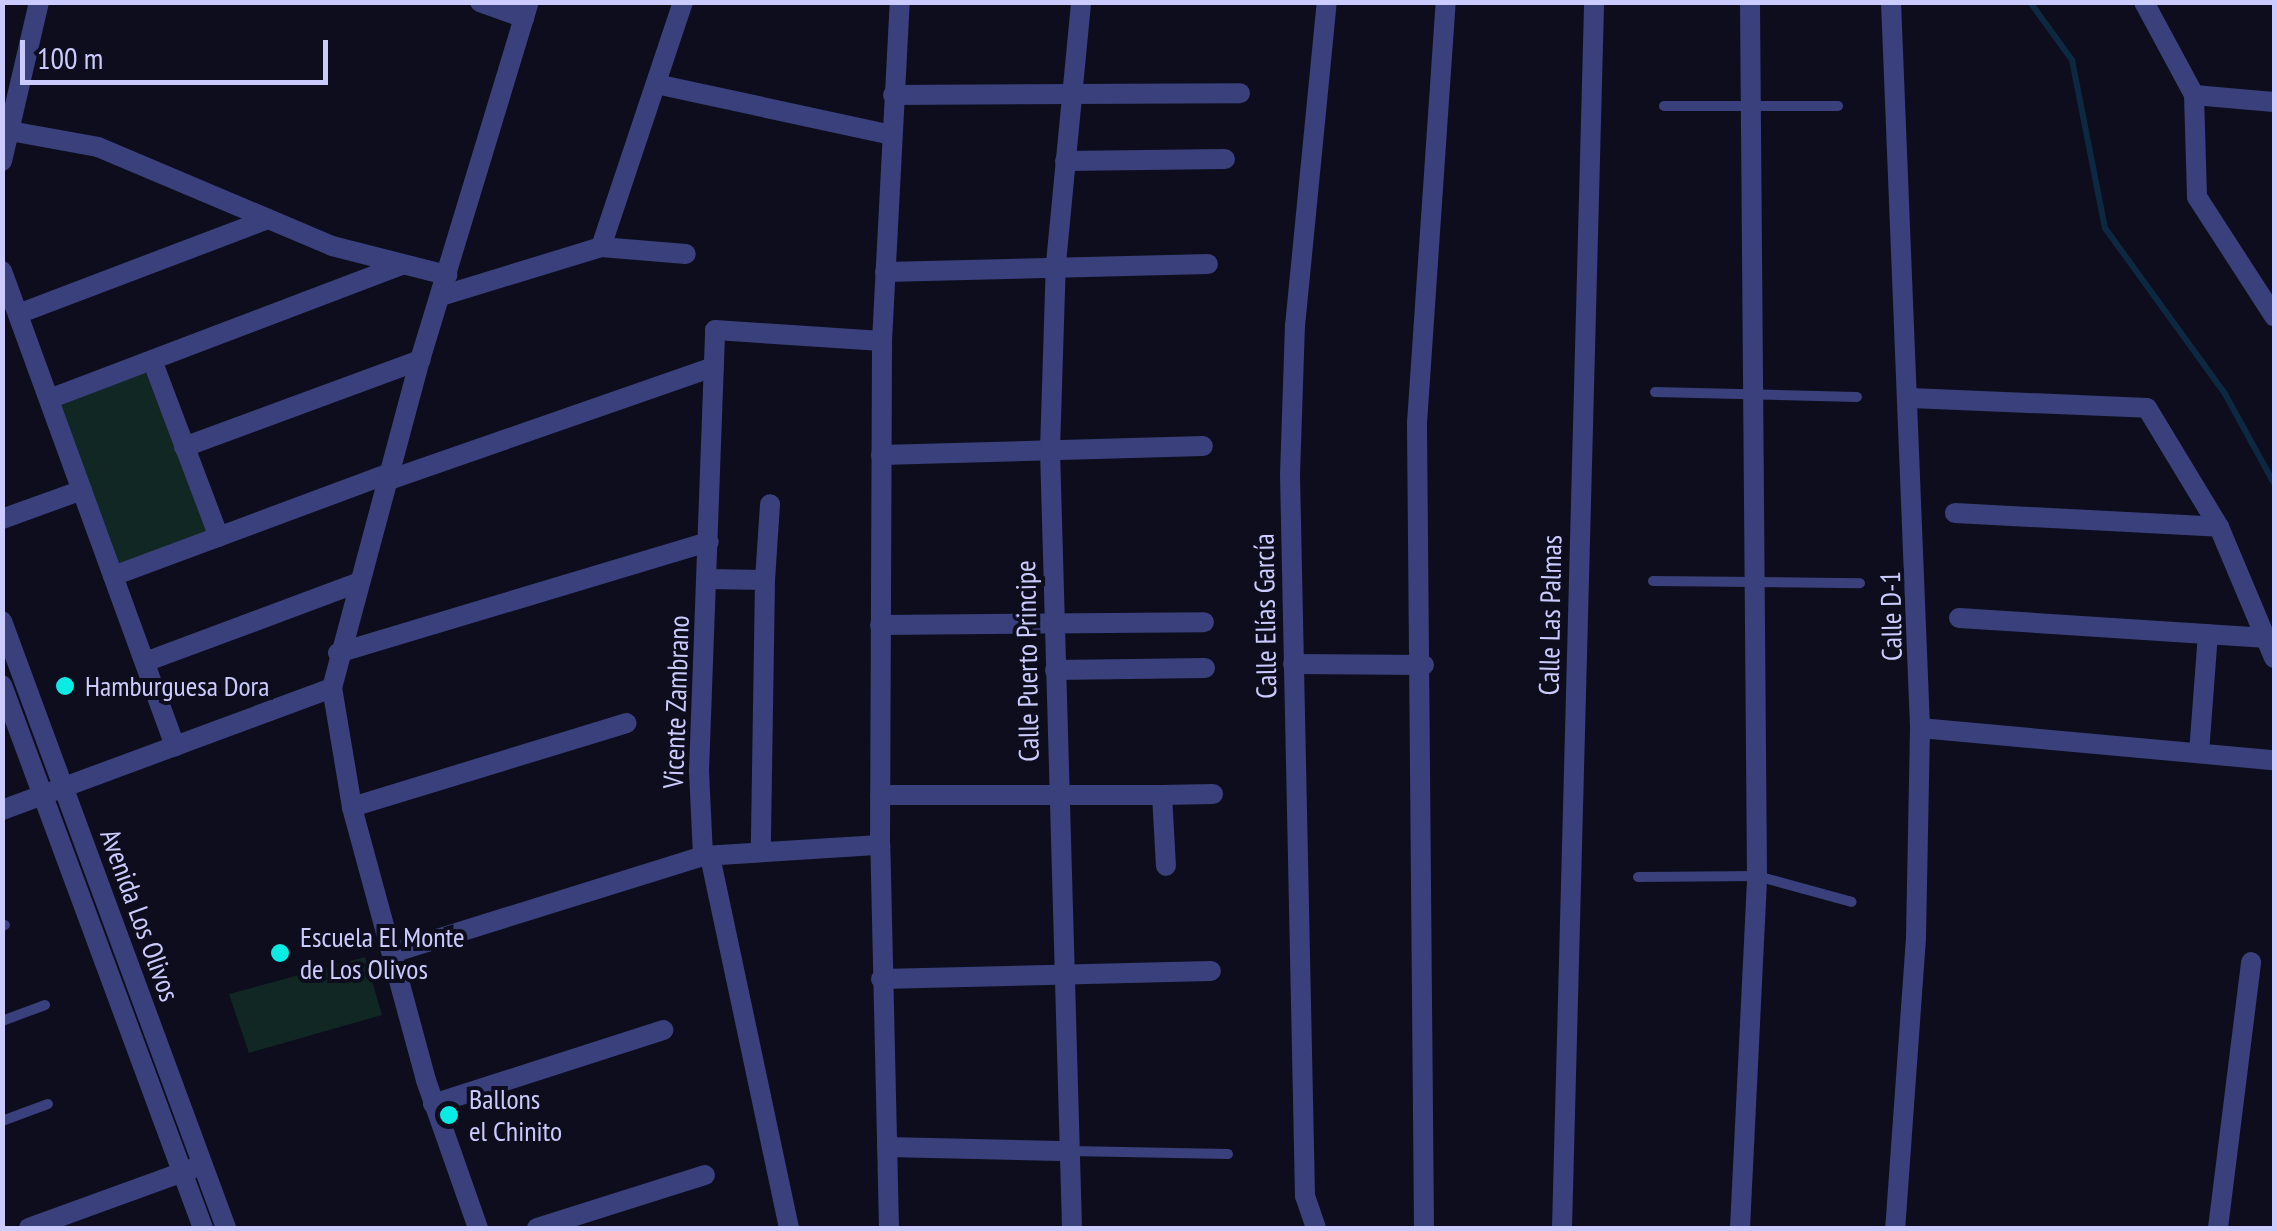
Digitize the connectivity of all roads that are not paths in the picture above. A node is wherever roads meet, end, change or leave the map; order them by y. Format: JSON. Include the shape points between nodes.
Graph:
{"nodes":[{"id":1,"x":39,"y":2,"type":"edge"},
{"id":2,"x":480,"y":2,"type":"edge"},
{"id":3,"x":683,"y":2,"type":"edge"},
{"id":4,"x":900,"y":2,"type":"edge"},
{"id":5,"x":1081,"y":2,"type":"edge"},
{"id":6,"x":1327,"y":2,"type":"edge"},
{"id":7,"x":1446,"y":2,"type":"edge"},
{"id":8,"x":1594,"y":2,"type":"edge"},
{"id":9,"x":1750,"y":2,"type":"edge"},
{"id":10,"x":1891,"y":2,"type":"edge"},
{"id":11,"x":2144,"y":2,"type":"edge"},
{"id":12,"x":526,"y":10,"type":"edge"},
{"id":13,"x":656,"y":84,"type":"junction"},
{"id":14,"x":1071,"y":93,"type":"junction"},
{"id":15,"x":1240,"y":93,"type":"dead end"},
{"id":16,"x":893,"y":95,"type":"junction"},
{"id":17,"x":2194,"y":95,"type":"junction"},
{"id":18,"x":2274,"y":102,"type":"edge"},
{"id":19,"x":1664,"y":106,"type":"dead end"},
{"id":20,"x":1838,"y":106,"type":"dead end"},
{"id":21,"x":1751,"y":108,"type":"junction"},
{"id":22,"x":10,"y":130,"type":"junction"},
{"id":23,"x":891,"y":135,"type":"junction"},
{"id":24,"x":1225,"y":159,"type":"dead end"},
{"id":25,"x":2,"y":160,"type":"edge"},
{"id":26,"x":1065,"y":160,"type":"junction"},
{"id":27,"x":268,"y":218,"type":"junction"},
{"id":28,"x":601,"y":247,"type":"junction"},
{"id":29,"x":686,"y":254,"type":"dead end"},
{"id":30,"x":1056,"y":263,"type":"junction"},
{"id":31,"x":1208,"y":264,"type":"dead end"},
{"id":32,"x":403,"y":265,"type":"junction"},
{"id":33,"x":2,"y":271,"type":"edge"},
{"id":34,"x":885,"y":272,"type":"junction"},
{"id":35,"x":447,"y":275,"type":"junction"},
{"id":36,"x":441,"y":296,"type":"junction"},
{"id":37,"x":18,"y":314,"type":"junction"},
{"id":38,"x":2274,"y":316,"type":"edge"},
{"id":39,"x":882,"y":341,"type":"junction"},
{"id":40,"x":152,"y":360,"type":"junction"},
{"id":41,"x":420,"y":360,"type":"junction"},
{"id":42,"x":714,"y":367,"type":"junction"},
{"id":43,"x":1655,"y":392,"type":"dead end"},
{"id":44,"x":1756,"y":396,"type":"junction"},
{"id":45,"x":1858,"y":397,"type":"dead end"},
{"id":46,"x":1911,"y":398,"type":"junction"},
{"id":47,"x":49,"y":399,"type":"junction"},
{"id":48,"x":184,"y":446,"type":"junction"},
{"id":49,"x":1203,"y":446,"type":"dead end"},
{"id":50,"x":1050,"y":450,"type":"junction"},
{"id":51,"x":882,"y":455,"type":"junction"},
{"id":52,"x":387,"y":478,"type":"junction"},
{"id":53,"x":82,"y":490,"type":"junction"},
{"id":54,"x":770,"y":504,"type":"dead end"},
{"id":55,"x":1955,"y":513,"type":"dead end"},
{"id":56,"x":2,"y":519,"type":"edge"},
{"id":57,"x":2220,"y":527,"type":"junction"},
{"id":58,"x":218,"y":536,"type":"junction"},
{"id":59,"x":709,"y":542,"type":"junction"},
{"id":60,"x":114,"y":576,"type":"junction"},
{"id":61,"x":708,"y":579,"type":"junction"},
{"id":62,"x":765,"y":580,"type":"junction"},
{"id":63,"x":1653,"y":581,"type":"dead end"},
{"id":64,"x":1757,"y":582,"type":"junction"},
{"id":65,"x":1860,"y":583,"type":"dead end"},
{"id":66,"x":357,"y":584,"type":"junction"},
{"id":67,"x":1959,"y":618,"type":"dead end"},
{"id":68,"x":2,"y":621,"type":"edge"},
{"id":69,"x":1204,"y":622,"type":"dead end"},
{"id":70,"x":1054,"y":624,"type":"junction"},
{"id":71,"x":880,"y":626,"type":"junction"},
{"id":72,"x":2208,"y":634,"type":"junction"},
{"id":73,"x":2271,"y":648,"type":"edge"},
{"id":74,"x":338,"y":652,"type":"junction"},
{"id":75,"x":145,"y":662,"type":"junction"},
{"id":76,"x":1292,"y":664,"type":"junction"},
{"id":77,"x":1424,"y":666,"type":"junction"},
{"id":78,"x":1206,"y":668,"type":"dead end"},
{"id":79,"x":1055,"y":670,"type":"junction"},
{"id":80,"x":2,"y":685,"type":"edge"},
{"id":81,"x":332,"y":688,"type":"junction"},
{"id":82,"x":626,"y":722,"type":"dead end"},
{"id":83,"x":1920,"y":728,"type":"junction"},
{"id":84,"x":174,"y":746,"type":"junction"},
{"id":85,"x":2199,"y":754,"type":"junction"},
{"id":86,"x":2274,"y":760,"type":"edge"},
{"id":87,"x":53,"y":791,"type":"junction"},
{"id":88,"x":1057,"y":794,"type":"junction"},
{"id":89,"x":1213,"y":794,"type":"dead end"},
{"id":90,"x":880,"y":795,"type":"junction"},
{"id":91,"x":1162,"y":795,"type":"junction"},
{"id":92,"x":352,"y":807,"type":"junction"},
{"id":93,"x":2,"y":810,"type":"edge"},
{"id":94,"x":880,"y":845,"type":"junction"},
{"id":95,"x":760,"y":848,"type":"junction"},
{"id":96,"x":706,"y":856,"type":"junction"},
{"id":97,"x":1166,"y":866,"type":"dead end"},
{"id":98,"x":1757,"y":876,"type":"junction"},
{"id":99,"x":1638,"y":877,"type":"dead end"},
{"id":100,"x":1852,"y":902,"type":"dead end"},
{"id":101,"x":392,"y":953,"type":"junction"},
{"id":102,"x":2251,"y":962,"type":"dead end"},
{"id":103,"x":1211,"y":972,"type":"dead end"},
{"id":104,"x":1064,"y":976,"type":"junction"},
{"id":105,"x":882,"y":979,"type":"junction"},
{"id":106,"x":45,"y":1005,"type":"dead end"},
{"id":107,"x":2,"y":1021,"type":"edge"},
{"id":108,"x":662,"y":1030,"type":"dead end"},
{"id":109,"x":48,"y":1104,"type":"dead end"},
{"id":110,"x":434,"y":1104,"type":"junction"},
{"id":111,"x":2,"y":1120,"type":"edge"},
{"id":112,"x":888,"y":1147,"type":"junction"},
{"id":113,"x":1070,"y":1151,"type":"junction"},
{"id":114,"x":1228,"y":1154,"type":"dead end"},
{"id":115,"x":202,"y":1165,"type":"junction"},
{"id":116,"x":182,"y":1173,"type":"junction"},
{"id":117,"x":704,"y":1175,"type":"dead end"},
{"id":118,"x":69,"y":1222,"type":"edge"},
{"id":119,"x":29,"y":1228,"type":"edge"},
{"id":120,"x":202,"y":1228,"type":"edge"},
{"id":121,"x":226,"y":1228,"type":"edge"},
{"id":122,"x":478,"y":1228,"type":"edge"},
{"id":123,"x":537,"y":1228,"type":"edge"},
{"id":124,"x":788,"y":1228,"type":"edge"},
{"id":125,"x":889,"y":1228,"type":"edge"},
{"id":126,"x":1072,"y":1228,"type":"edge"},
{"id":127,"x":1316,"y":1228,"type":"edge"},
{"id":128,"x":1424,"y":1228,"type":"edge"},
{"id":129,"x":1562,"y":1228,"type":"edge"},
{"id":130,"x":1740,"y":1228,"type":"edge"},
{"id":131,"x":1894,"y":1228,"type":"edge"},
{"id":132,"x":2218,"y":1228,"type":"edge"}],
"edges":[{"from":1,"to":22,"type":"street"},
{"from":2,"to":12,"type":"street"},
{"from":3,"to":13,"type":"street"},
{"from":4,"to":16,"type":"street"},
{"from":5,"to":14,"type":"street","name":"Calle Puerto Principe"},
{"from":6,"to":76,"type":"street","name":"Calle Elías García","via":[[1292,373]]},
{"from":7,"to":77,"type":"street","via":[[1418,423]]},
{"from":8,"to":129,"type":"street","name":"Calle Las Palmas"},
{"from":9,"to":21,"type":"street"},
{"from":10,"to":46,"type":"street","name":"Calle D-1"},
{"from":11,"to":17,"type":"street"},
{"from":12,"to":35,"type":"street"},
{"from":13,"to":23,"type":"street"},
{"from":13,"to":28,"type":"street"},
{"from":14,"to":15,"type":"street"},
{"from":14,"to":16,"type":"street"},
{"from":14,"to":26,"type":"street","name":"Calle Puerto Principe"},
{"from":16,"to":23,"type":"street"},
{"from":17,"to":18,"type":"street"},
{"from":17,"to":38,"type":"street","via":[[2197,197]]},
{"from":19,"to":21,"type":"lane"},
{"from":20,"to":21,"type":"lane"},
{"from":21,"to":44,"type":"street"},
{"from":22,"to":25,"type":"street"},
{"from":22,"to":27,"type":"street","via":[[98,147]]},
{"from":23,"to":34,"type":"street"},
{"from":24,"to":26,"type":"street"},
{"from":26,"to":30,"type":"street","name":"Calle Puerto Principe"},
{"from":27,"to":32,"type":"street"},
{"from":27,"to":37,"type":"street"},
{"from":28,"to":29,"type":"street"},
{"from":28,"to":36,"type":"street"},
{"from":30,"to":31,"type":"street"},
{"from":30,"to":34,"type":"street"},
{"from":30,"to":50,"type":"street","name":"Calle Puerto Principe"},
{"from":32,"to":35,"type":"street"},
{"from":32,"to":40,"type":"street"},
{"from":33,"to":37,"type":"street"},
{"from":34,"to":39,"type":"street"},
{"from":35,"to":36,"type":"street"},
{"from":36,"to":41,"type":"street"},
{"from":37,"to":47,"type":"street"},
{"from":39,"to":42,"type":"street","name":"Vicente Zambrano","via":[[715,330]]},
{"from":39,"to":51,"type":"street"},
{"from":40,"to":47,"type":"street"},
{"from":40,"to":48,"type":"street"},
{"from":41,"to":48,"type":"street"},
{"from":41,"to":52,"type":"street"},
{"from":42,"to":52,"type":"street"},
{"from":42,"to":59,"type":"street","name":"Vicente Zambrano"},
{"from":43,"to":44,"type":"lane"},
{"from":44,"to":45,"type":"lane"},
{"from":44,"to":64,"type":"street"},
{"from":46,"to":57,"type":"street","via":[[2146,408]]},
{"from":46,"to":83,"type":"street","name":"Calle D-1"},
{"from":47,"to":53,"type":"street"},
{"from":48,"to":58,"type":"street"},
{"from":49,"to":50,"type":"street"},
{"from":50,"to":51,"type":"street"},
{"from":50,"to":70,"type":"street","name":"Calle Puerto Principe"},
{"from":51,"to":71,"type":"street"},
{"from":52,"to":58,"type":"street"},
{"from":52,"to":66,"type":"street"},
{"from":53,"to":56,"type":"street"},
{"from":53,"to":60,"type":"street"},
{"from":54,"to":62,"type":"street"},
{"from":55,"to":57,"type":"street"},
{"from":57,"to":73,"type":"street"},
{"from":58,"to":60,"type":"street"},
{"from":59,"to":61,"type":"street","name":"Vicente Zambrano"},
{"from":59,"to":74,"type":"street"},
{"from":60,"to":75,"type":"street"},
{"from":61,"to":62,"type":"street"},
{"from":61,"to":96,"type":"street","name":"Vicente Zambrano","via":[[699,771]]},
{"from":62,"to":95,"type":"street"},
{"from":63,"to":64,"type":"lane"},
{"from":64,"to":65,"type":"lane"},
{"from":64,"to":98,"type":"street"},
{"from":66,"to":74,"type":"street"},
{"from":66,"to":75,"type":"street"},
{"from":67,"to":72,"type":"street"},
{"from":68,"to":87,"type":"street","name":"Avenida Los Olivos"},
{"from":69,"to":70,"type":"street"},
{"from":70,"to":71,"type":"street"},
{"from":70,"to":79,"type":"street","name":"Calle Puerto Principe"},
{"from":71,"to":90,"type":"street"},
{"from":72,"to":73,"type":"street"},
{"from":72,"to":85,"type":"street"},
{"from":74,"to":81,"type":"street"},
{"from":75,"to":84,"type":"street"},
{"from":76,"to":77,"type":"street"},
{"from":76,"to":127,"type":"street","name":"Calle Elías García","via":[[1305,1196]]},
{"from":77,"to":128,"type":"street"},
{"from":78,"to":79,"type":"street"},
{"from":79,"to":88,"type":"street","name":"Calle Puerto Principe"},
{"from":80,"to":87,"type":"street","name":"Avenida Los Olivos"},
{"from":81,"to":84,"type":"street"},
{"from":81,"to":92,"type":"street"},
{"from":82,"to":92,"type":"street"},
{"from":83,"to":85,"type":"street"},
{"from":83,"to":131,"type":"street","name":"Calle D-1","via":[[1916,938]]},
{"from":84,"to":87,"type":"street"},
{"from":85,"to":86,"type":"street"},
{"from":87,"to":93,"type":"street"},
{"from":87,"to":115,"type":"street","name":"Avenida Los Olivos"},
{"from":87,"to":116,"type":"street","name":"Avenida Los Olivos"},
{"from":88,"to":90,"type":"street"},
{"from":88,"to":91,"type":"street"},
{"from":88,"to":104,"type":"street","name":"Calle Puerto Principe"},
{"from":89,"to":91,"type":"street"},
{"from":90,"to":94,"type":"street"},
{"from":91,"to":97,"type":"street"},
{"from":92,"to":101,"type":"street"},
{"from":94,"to":95,"type":"street"},
{"from":94,"to":105,"type":"street"},
{"from":95,"to":96,"type":"street"},
{"from":96,"to":101,"type":"street"},
{"from":96,"to":124,"type":"street","name":"Vicente Zambrano"},
{"from":98,"to":99,"type":"lane"},
{"from":98,"to":100,"type":"lane"},
{"from":98,"to":130,"type":"street"},
{"from":101,"to":110,"type":"street"},
{"from":102,"to":132,"type":"street"},
{"from":103,"to":104,"type":"street"},
{"from":104,"to":105,"type":"street"},
{"from":104,"to":113,"type":"street","name":"Calle Puerto Principe"},
{"from":105,"to":112,"type":"street"},
{"from":106,"to":107,"type":"lane"},
{"from":108,"to":110,"type":"street"},
{"from":109,"to":111,"type":"lane"},
{"from":110,"to":122,"type":"street"},
{"from":112,"to":113,"type":"street"},
{"from":112,"to":125,"type":"street"},
{"from":113,"to":114,"type":"lane"},
{"from":113,"to":126,"type":"street","name":"Calle Puerto Principe"},
{"from":115,"to":116,"type":"street"},
{"from":115,"to":121,"type":"street","name":"Avenida Los Olivos"},
{"from":116,"to":118,"type":"street"},
{"from":116,"to":120,"type":"street","name":"Avenida Los Olivos"},
{"from":117,"to":123,"type":"street"},
{"from":118,"to":119,"type":"street"}]}
